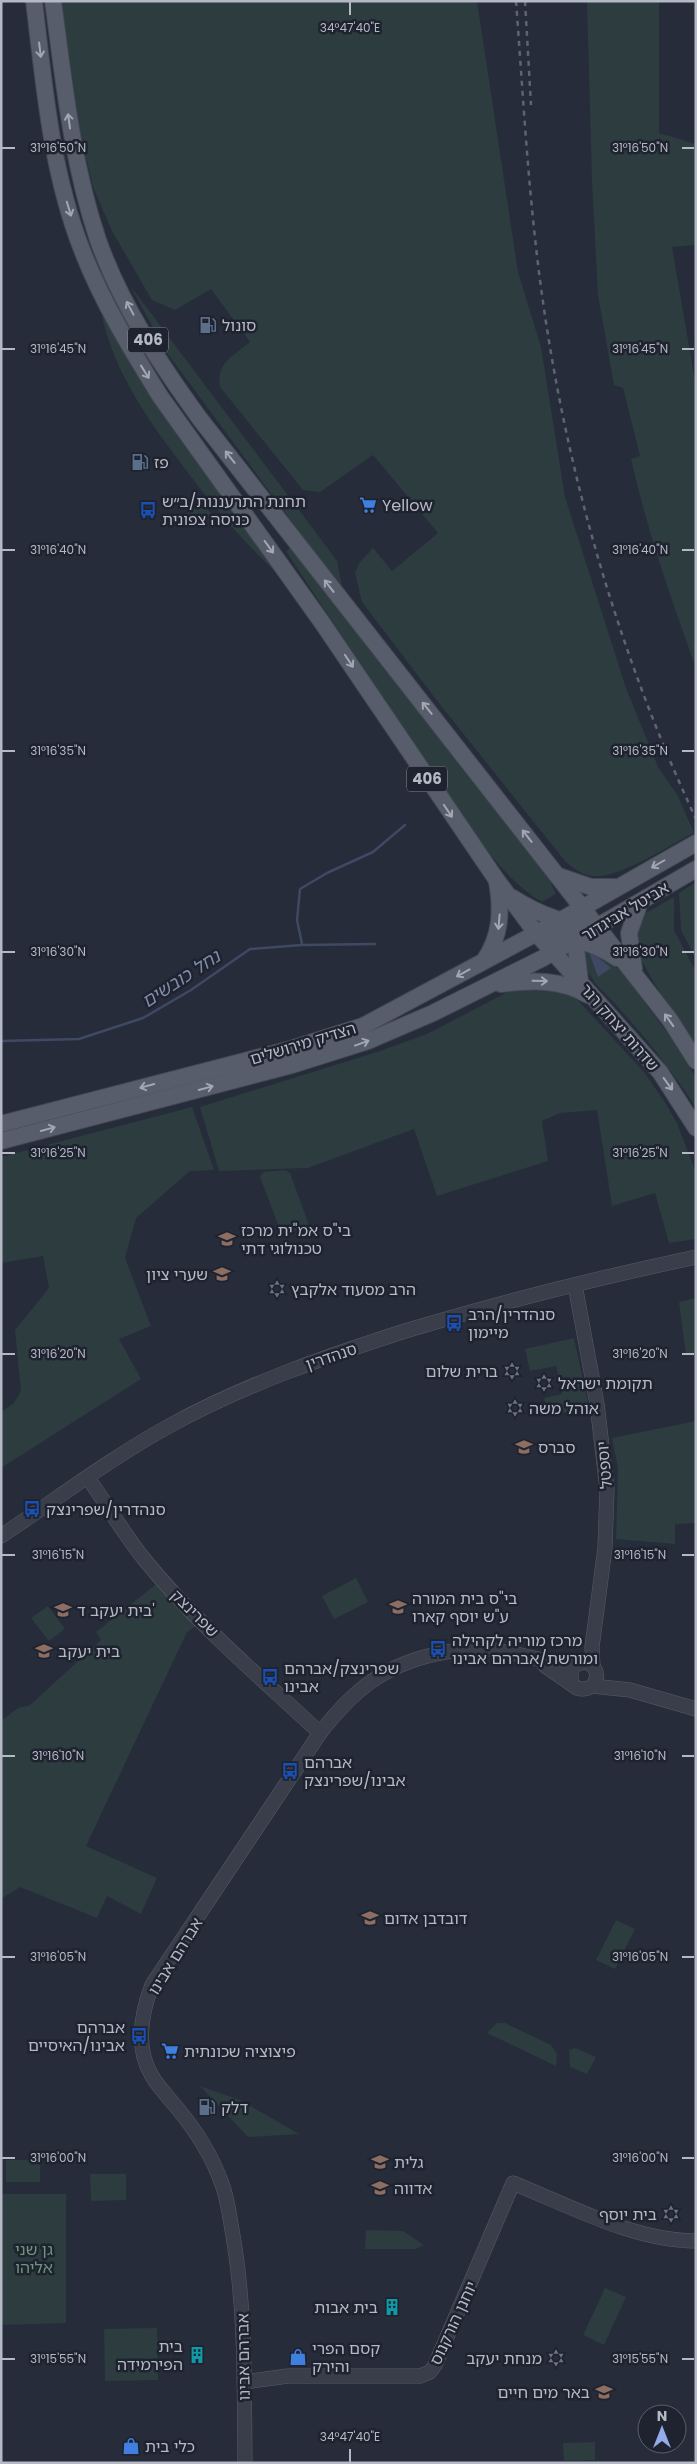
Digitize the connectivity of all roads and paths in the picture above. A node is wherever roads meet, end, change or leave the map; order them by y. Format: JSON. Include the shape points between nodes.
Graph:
{"nodes":[{"id":1,"x":34,"y":1,"type":"edge"},
{"id":2,"x":53,"y":1,"type":"edge"},
{"id":3,"x":696,"y":843,"type":"edge"},
{"id":4,"x":696,"y":869,"type":"edge"},
{"id":5,"x":560,"y":878,"type":"junction"},
{"id":6,"x":496,"y":879,"type":"junction"},
{"id":7,"x":620,"y":886,"type":"junction"},
{"id":8,"x":508,"y":896,"type":"junction"},
{"id":9,"x":640,"y":902,"type":"junction"},
{"id":10,"x":583,"y":908,"type":"junction"},
{"id":11,"x":559,"y":927,"type":"junction"},
{"id":12,"x":598,"y":927,"type":"junction"},
{"id":13,"x":578,"y":932,"type":"junction"},
{"id":14,"x":536,"y":933,"type":"junction"},
{"id":15,"x":553,"y":952,"type":"junction"},
{"id":16,"x":484,"y":961,"type":"junction"},
{"id":17,"x":631,"y":970,"type":"junction"},
{"id":18,"x":580,"y":981,"type":"junction"},
{"id":19,"x":491,"y":985,"type":"junction"},
{"id":20,"x":598,"y":1001,"type":"junction"},
{"id":21,"x":696,"y":1061,"type":"edge"},
{"id":22,"x":1,"y":1124,"type":"edge"},
{"id":23,"x":696,"y":1128,"type":"edge"},
{"id":24,"x":1,"y":1141,"type":"edge"},
{"id":25,"x":696,"y":1257,"type":"edge"},
{"id":26,"x":575,"y":1285,"type":"junction"},
{"id":27,"x":88,"y":1478,"type":"junction"},
{"id":28,"x":1,"y":1536,"type":"edge"},
{"id":29,"x":592,"y":1647,"type":"junction"},
{"id":30,"x":535,"y":1659,"type":"junction"},
{"id":31,"x":576,"y":1664,"type":"junction"},
{"id":32,"x":595,"y":1668,"type":"junction"},
{"id":33,"x":572,"y":1682,"type":"junction"},
{"id":34,"x":592,"y":1686,"type":"junction"},
{"id":35,"x":630,"y":1690,"type":"junction"},
{"id":36,"x":696,"y":1709,"type":"edge"},
{"id":37,"x":320,"y":1733,"type":"junction"},
{"id":38,"x":696,"y":2241,"type":"edge"},
{"id":39,"x":244,"y":2382,"type":"junction"},
{"id":40,"x":245,"y":2463,"type":"edge"}],
"edges":[{"from":1,"to":6,"type":"main road","number":"406","one_way":true,"via":[[62,188],[81,248],[114,320],[160,396],[322,621]]},
{"from":5,"to":2,"type":"main road","number":"406","one_way":true,"via":[[200,419],[131,312],[99,242],[81,183],[72,145]]},
{"from":3,"to":7,"type":"main road","name":"אביטל אביגדור","one_way":true},
{"from":4,"to":9,"type":"main road","name":"אביטל אביגדור"},
{"from":5,"to":7,"type":"main road","via":[[591,887]]},
{"from":5,"to":10,"type":"main road","number":"406"},
{"from":5,"to":11,"type":"main road"},
{"from":6,"to":8,"type":"main road","number":"406"},
{"from":6,"to":16,"type":"main road","one_way":true,"via":[[499,929]]},
{"from":7,"to":10,"type":"main road","name":"אביטל אביגדור"},
{"from":8,"to":11,"type":"main road"},
{"from":8,"to":14,"type":"main road","number":"406"},
{"from":9,"to":12,"type":"main road","name":"אביטל אביגדור"},
{"from":9,"to":17,"type":"main road","via":[[629,933]]},
{"from":10,"to":11,"type":"main road"},
{"from":10,"to":12,"type":"main road","number":"406"},
{"from":10,"to":13,"type":"main road"},
{"from":11,"to":13,"type":"main road"},
{"from":11,"to":14,"type":"main road"},
{"from":11,"to":15,"type":"main road"},
{"from":12,"to":13,"type":"main road","name":"אביטל אביגדור"},
{"from":12,"to":17,"type":"main road","number":"406"},
{"from":13,"to":15,"type":"main road","name":"אביטל אביגדור"},
{"from":13,"to":17,"type":"main road"},
{"from":13,"to":18,"type":"main road"},
{"from":14,"to":15,"type":"main road","name":"שדרות יצחק רגר","number":"406"},
{"from":14,"to":16,"type":"main road","name":"הצדיק מירושלים"},
{"from":15,"to":18,"type":"main road","name":"שדרות יצחק רגר","number":"406"},
{"from":15,"to":19,"type":"main road","name":"הצדיק מירושלים"},
{"from":16,"to":22,"type":"main road","name":"הצדיק מירושלים","one_way":true,"via":[[388,1014],[330,1038]]},
{"from":21,"to":17,"type":"main road","number":"406","one_way":true,"via":[[670,1020]]},
{"from":18,"to":20,"type":"main road","name":"שדרות יצחק רגר","number":"406"},
{"from":19,"to":20,"type":"main road","one_way":true,"via":[[549,981],[573,988]]},
{"from":24,"to":19,"type":"main road","name":"הצדיק מירושלים","one_way":true,"via":[[334,1052],[402,1027]]},
{"from":20,"to":23,"type":"main road","name":"שדרות יצחק רגר","number":"406","one_way":true,"via":[[660,1072]]},
{"from":25,"to":26,"type":"street","name":"סנהדרין"},
{"from":26,"to":27,"type":"street","name":"סנהדרין","via":[[460,1314],[276,1376],[170,1426]]},
{"from":26,"to":29,"type":"street","name":"יוספטל","via":[[597,1404],[607,1489],[605,1548]]},
{"from":27,"to":28,"type":"street","name":"סנהדרין"},
{"from":27,"to":37,"type":"street","name":"שפרינצק","via":[[142,1557],[177,1597]]},
{"from":29,"to":31,"type":"street"},
{"from":29,"to":32,"type":"street","name":"יוספטל"},
{"from":30,"to":31,"type":"street","name":"אברהם אבינו"},
{"from":30,"to":33,"type":"street","name":"אברהם אבינו"},
{"from":30,"to":37,"type":"street","name":"אברהם אבינו","via":[[481,1649],[420,1658],[378,1675],[338,1710]]},
{"from":31,"to":32,"type":"street","via":[[586,1662]]},
{"from":31,"to":33,"type":"street","via":[[570,1673]]},
{"from":32,"to":34,"type":"street","via":[[597,1679]]},
{"from":32,"to":35,"type":"street","via":[[612,1682]]},
{"from":33,"to":34,"type":"street","via":[[581,1689]]},
{"from":34,"to":35,"type":"street"},
{"from":35,"to":36,"type":"street"},
{"from":37,"to":39,"type":"street","name":"אברהם אבינו","via":[[152,1985],[142,2024],[144,2053],[152,2076],[198,2135],[223,2186],[241,2289]]},
{"from":38,"to":39,"type":"street","name":"יוחנן הורקנוס","via":[[663,2240],[626,2230],[513,2183],[453,2326],[430,2372],[420,2376],[288,2376]]},
{"from":39,"to":40,"type":"street","name":"אברהם אבינו"}]}
